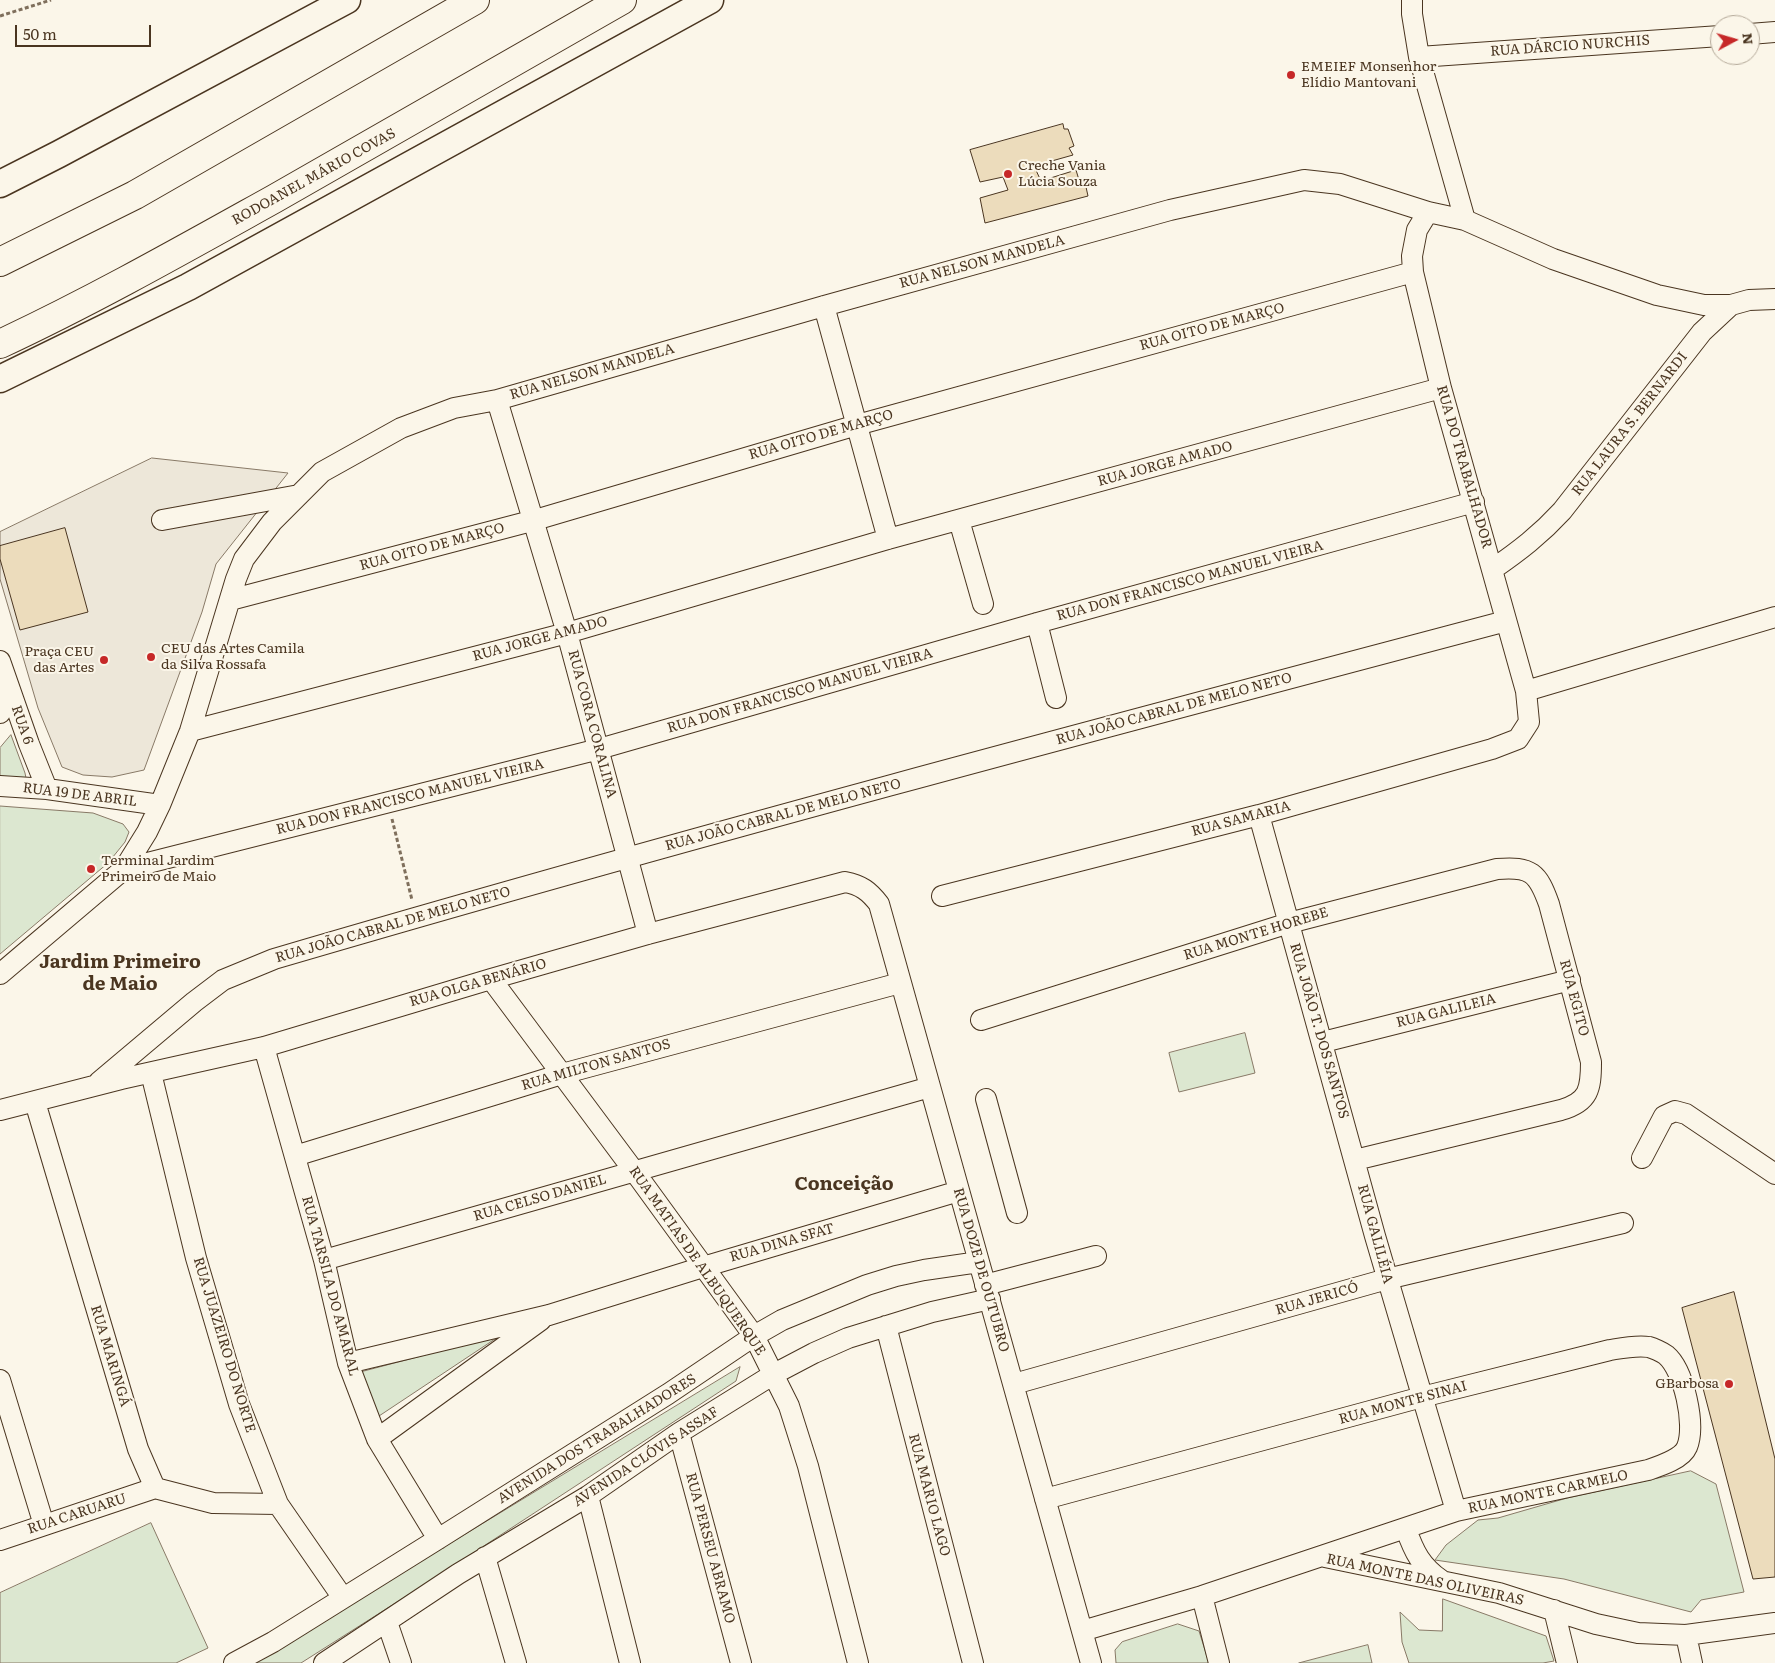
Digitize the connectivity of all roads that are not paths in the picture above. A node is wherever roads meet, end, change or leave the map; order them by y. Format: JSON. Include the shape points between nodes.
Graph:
{"nodes":[{"id":1,"x":347,"y":0,"type":"edge"},
{"id":2,"x":474,"y":0,"type":"edge"},
{"id":3,"x":622,"y":0,"type":"edge"},
{"id":4,"x":710,"y":0,"type":"edge"},
{"id":5,"x":1412,"y":0,"type":"edge"},
{"id":6,"x":1775,"y":32,"type":"edge"},
{"id":7,"x":1760,"y":33,"type":"edge"},
{"id":8,"x":1710,"y":37,"type":"edge"},
{"id":9,"x":1420,"y":57,"type":"junction"},
{"id":10,"x":0,"y":184,"type":"edge"},
{"id":11,"x":1428,"y":212,"type":"junction"},
{"id":12,"x":1465,"y":220,"type":"junction"},
{"id":13,"x":0,"y":262,"type":"edge"},
{"id":14,"x":1413,"y":272,"type":"junction"},
{"id":15,"x":1775,"y":299,"type":"edge"},
{"id":16,"x":1731,"y":305,"type":"junction"},
{"id":17,"x":824,"y":306,"type":"junction"},
{"id":18,"x":0,"y":344,"type":"edge"},
{"id":19,"x":0,"y":379,"type":"edge"},
{"id":20,"x":1441,"y":388,"type":"junction"},
{"id":21,"x":497,"y":400,"type":"junction"},
{"id":22,"x":857,"y":425,"type":"junction"},
{"id":23,"x":300,"y":495,"type":"junction"},
{"id":24,"x":1474,"y":502,"type":"junction"},
{"id":25,"x":162,"y":520,"type":"dead end"},
{"id":26,"x":535,"y":520,"type":"junction"},
{"id":27,"x":959,"y":520,"type":"junction"},
{"id":28,"x":888,"y":539,"type":"junction"},
{"id":29,"x":1493,"y":569,"type":"junction"},
{"id":30,"x":230,"y":600,"type":"junction"},
{"id":31,"x":983,"y":604,"type":"dead end"},
{"id":32,"x":1775,"y":617,"type":"edge"},
{"id":33,"x":1506,"y":621,"type":"junction"},
{"id":34,"x":1037,"y":623,"type":"junction"},
{"id":35,"x":567,"y":633,"type":"junction"},
{"id":36,"x":2,"y":666,"type":"edge"},
{"id":37,"x":1526,"y":691,"type":"junction"},
{"id":38,"x":1056,"y":698,"type":"dead end"},
{"id":39,"x":0,"y":713,"type":"edge"},
{"id":40,"x":1529,"y":722,"type":"joint"},
{"id":41,"x":190,"y":731,"type":"junction"},
{"id":42,"x":599,"y":749,"type":"junction"},
{"id":43,"x":0,"y":786,"type":"edge"},
{"id":44,"x":46,"y":789,"type":"junction"},
{"id":45,"x":160,"y":805,"type":"junction"},
{"id":46,"x":1259,"y":815,"type":"junction"},
{"id":47,"x":628,"y":857,"type":"junction"},
{"id":48,"x":124,"y":869,"type":"junction"},
{"id":49,"x":1534,"y":875,"type":"joint"},
{"id":50,"x":860,"y":885,"type":"joint"},
{"id":51,"x":942,"y":896,"type":"dead end"},
{"id":52,"x":1289,"y":923,"type":"junction"},
{"id":53,"x":648,"y":934,"type":"junction"},
{"id":54,"x":0,"y":974,"type":"edge"},
{"id":55,"x":491,"y":979,"type":"junction"},
{"id":56,"x":1570,"y":980,"type":"junction"},
{"id":57,"x":900,"y":983,"type":"junction"},
{"id":58,"x":981,"y":1020,"type":"dead end"},
{"id":59,"x":1323,"y":1042,"type":"junction"},
{"id":60,"x":264,"y":1047,"type":"junction"},
{"id":61,"x":150,"y":1073,"type":"junction"},
{"id":62,"x":562,"y":1074,"type":"junction"},
{"id":63,"x":96,"y":1085,"type":"junction"},
{"id":64,"x":930,"y":1087,"type":"junction"},
{"id":65,"x":986,"y":1099,"type":"dead end"},
{"id":66,"x":35,"y":1102,"type":"junction"},
{"id":67,"x":0,"y":1110,"type":"edge"},
{"id":68,"x":295,"y":1156,"type":"junction"},
{"id":69,"x":1642,"y":1158,"type":"dead end"},
{"id":70,"x":1355,"y":1160,"type":"junction"},
{"id":71,"x":634,"y":1171,"type":"junction"},
{"id":72,"x":1775,"y":1174,"type":"edge"},
{"id":73,"x":959,"y":1191,"type":"junction"},
{"id":74,"x":1017,"y":1213,"type":"dead end"},
{"id":75,"x":1622,"y":1223,"type":"dead end"},
{"id":76,"x":1096,"y":1256,"type":"dead end"},
{"id":77,"x":324,"y":1260,"type":"junction"},
{"id":78,"x":979,"y":1262,"type":"junction"},
{"id":79,"x":702,"y":1267,"type":"junction"},
{"id":80,"x":1387,"y":1279,"type":"junction"},
{"id":81,"x":987,"y":1292,"type":"junction"},
{"id":82,"x":549,"y":1315,"type":"junction"},
{"id":83,"x":886,"y":1326,"type":"junction"},
{"id":84,"x":754,"y":1336,"type":"junction"},
{"id":85,"x":348,"y":1363,"type":"junction"},
{"id":86,"x":774,"y":1374,"type":"junction"},
{"id":87,"x":0,"y":1380,"type":"edge"},
{"id":88,"x":1014,"y":1384,"type":"junction"},
{"id":89,"x":1422,"y":1397,"type":"junction"},
{"id":90,"x":679,"y":1433,"type":"junction"},
{"id":91,"x":376,"y":1439,"type":"junction"},
{"id":92,"x":1687,"y":1448,"type":"joint"},
{"id":93,"x":155,"y":1488,"type":"junction"},
{"id":94,"x":588,"y":1496,"type":"junction"},
{"id":95,"x":1046,"y":1499,"type":"junction"},
{"id":96,"x":278,"y":1504,"type":"junction"},
{"id":97,"x":1456,"y":1512,"type":"junction"},
{"id":98,"x":44,"y":1524,"type":"junction"},
{"id":99,"x":1406,"y":1529,"type":"junction"},
{"id":100,"x":438,"y":1539,"type":"junction"},
{"id":101,"x":0,"y":1540,"type":"edge"},
{"id":102,"x":1323,"y":1556,"type":"junction"},
{"id":103,"x":485,"y":1557,"type":"junction"},
{"id":104,"x":1462,"y":1586,"type":"junction"},
{"id":105,"x":1202,"y":1596,"type":"junction"},
{"id":106,"x":344,"y":1598,"type":"junction"},
{"id":107,"x":1554,"y":1610,"type":"junction"},
{"id":108,"x":387,"y":1622,"type":"junction"},
{"id":109,"x":1775,"y":1623,"type":"edge"},
{"id":110,"x":1082,"y":1630,"type":"junction"},
{"id":111,"x":1686,"y":1635,"type":"junction"},
{"id":112,"x":234,"y":1663,"type":"edge"},
{"id":113,"x":324,"y":1663,"type":"edge"},
{"id":114,"x":401,"y":1663,"type":"edge"},
{"id":115,"x":516,"y":1663,"type":"edge"},
{"id":116,"x":630,"y":1663,"type":"edge"},
{"id":117,"x":741,"y":1663,"type":"edge"},
{"id":118,"x":858,"y":1663,"type":"edge"},
{"id":119,"x":973,"y":1663,"type":"edge"},
{"id":120,"x":1091,"y":1663,"type":"edge"},
{"id":121,"x":1219,"y":1663,"type":"edge"},
{"id":122,"x":1567,"y":1663,"type":"edge"},
{"id":123,"x":1692,"y":1663,"type":"edge"}],
"edges":[{"from":1,"to":10,"type":"main road"},
{"from":2,"to":13,"type":"highway","via":[[135,195]]},
{"from":3,"to":18,"type":"highway","name":"RODOANEL MÁRIO COVAS","via":[[169,258]]},
{"from":4,"to":19,"type":"main road","via":[[188,286]]},
{"from":5,"to":9,"type":"street"},
{"from":6,"to":7,"type":"street"},
{"from":8,"to":9,"type":"street","name":"RUA DÁRCIO NURCHIS"},
{"from":9,"to":12,"type":"street"},
{"from":11,"to":12,"type":"street","name":"RUA NELSON MANDELA"},
{"from":11,"to":14,"type":"street","name":"RUA DO TRABALHADOR","via":[[1417,230],[1412,256]]},
{"from":11,"to":17,"type":"street","name":"RUA NELSON MANDELA","via":[[1340,184],[1304,180],[1170,210]]},
{"from":12,"to":16,"type":"street","name":"RUA NELSON MANDELA","via":[[1552,259],[1657,295],[1704,305]]},
{"from":14,"to":20,"type":"street","name":"RUA DO TRABALHADOR"},
{"from":14,"to":22,"type":"street","name":"RUA OITO DE MARÇO"},
{"from":15,"to":16,"type":"street","via":[[1749,300]]},
{"from":16,"to":29,"type":"street","name":"RUA LAURA S. BERNARDI","via":[[1702,332],[1562,511],[1525,547]]},
{"from":17,"to":21,"type":"street","name":"RUA NELSON MANDELA"},
{"from":17,"to":22,"type":"street"},
{"from":20,"to":24,"type":"street","name":"RUA DO TRABALHADOR"},
{"from":20,"to":27,"type":"street","name":"RUA JORGE AMADO"},
{"from":21,"to":23,"type":"street","name":"RUA NELSON MANDELA","via":[[454,408],[401,428],[322,472]]},
{"from":21,"to":26,"type":"street","name":"RUA CORA CORALINA"},
{"from":22,"to":26,"type":"street","name":"RUA OITO DE MARÇO"},
{"from":22,"to":28,"type":"street"},
{"from":23,"to":25,"type":"street"},
{"from":23,"to":30,"type":"street","name":"RUA NELSON MANDELA","via":[[272,522],[244,559]]},
{"from":24,"to":29,"type":"street","name":"RUA DO TRABALHADOR"},
{"from":24,"to":34,"type":"street","name":"RUA DON FRANCISCO MANUEL VIEIRA"},
{"from":26,"to":30,"type":"street","name":"RUA OITO DE MARÇO"},
{"from":26,"to":35,"type":"street","name":"RUA CORA CORALINA"},
{"from":27,"to":28,"type":"street","name":"RUA JORGE AMADO"},
{"from":27,"to":31,"type":"street"},
{"from":28,"to":35,"type":"street","name":"RUA JORGE AMADO"},
{"from":29,"to":33,"type":"street","name":"RUA DO TRABALHADOR"},
{"from":30,"to":41,"type":"street","name":"RUA NELSON MANDELA"},
{"from":32,"to":37,"type":"street"},
{"from":33,"to":37,"type":"street","name":"RUA DO TRABALHADOR"},
{"from":33,"to":47,"type":"street","name":"RUA JOÃO CABRAL DE MELO NETO"},
{"from":34,"to":38,"type":"street"},
{"from":34,"to":42,"type":"street","name":"RUA DON FRANCISCO MANUEL VIEIRA"},
{"from":35,"to":41,"type":"street","name":"RUA JORGE AMADO"},
{"from":35,"to":42,"type":"street","name":"RUA CORA CORALINA"},
{"from":36,"to":39,"type":"street"},
{"from":36,"to":44,"type":"street","name":"RUA 6"},
{"from":37,"to":40,"type":"street","name":"RUA DO TRABALHADOR"},
{"from":40,"to":46,"type":"street","name":"RUA SAMARIA","via":[[1518,739],[1492,749]]},
{"from":41,"to":45,"type":"street","name":"RUA NELSON MANDELA"},
{"from":42,"to":47,"type":"street","name":"RUA CORA CORALINA"},
{"from":42,"to":48,"type":"street","name":"RUA DON FRANCISCO MANUEL VIEIRA"},
{"from":43,"to":44,"type":"street","name":"RUA 19 DE ABRIL"},
{"from":44,"to":45,"type":"street","name":"RUA 19 DE ABRIL"},
{"from":45,"to":48,"type":"street","name":"RUA NELSON MANDELA"},
{"from":46,"to":51,"type":"street","name":"RUA SAMARIA"},
{"from":46,"to":52,"type":"street","name":"RUA JOÃO T. DOS SANTOS"},
{"from":47,"to":53,"type":"street","name":"RUA CORA CORALINA"},
{"from":47,"to":63,"type":"street","name":"RUA JOÃO CABRAL DE MELO NETO","via":[[274,959],[223,980]]},
{"from":48,"to":54,"type":"street","name":"RUA NELSON MANDELA"},
{"from":49,"to":52,"type":"street","name":"RUA MONTE HOREBE","via":[[1517,867],[1498,869]]},
{"from":49,"to":56,"type":"street","name":"RUA EGITO","via":[[1549,904]]},
{"from":50,"to":53,"type":"street","name":"RUA OLGA BENÁRIO","via":[[845,882]]},
{"from":50,"to":57,"type":"street","name":"RUA DOZE DE OUTUBRO","via":[[879,904]]},
{"from":52,"to":58,"type":"street","name":"RUA MONTE HOREBE"},
{"from":52,"to":59,"type":"street","name":"RUA JOÃO T. DOS SANTOS"},
{"from":53,"to":55,"type":"street","name":"RUA OLGA BENÁRIO"},
{"from":55,"to":60,"type":"street","name":"RUA OLGA BENÁRIO"},
{"from":55,"to":62,"type":"street","name":"RUA MATIAS DE ALBUQUERQUE"},
{"from":56,"to":59,"type":"street","name":"RUA GALILEIA"},
{"from":56,"to":70,"type":"street","name":"RUA EGITO","via":[[1591,1062],[1588,1092],[1576,1106]]},
{"from":57,"to":62,"type":"street","name":"RUA MILTON SANTOS"},
{"from":57,"to":64,"type":"street","name":"RUA DOZE DE OUTUBRO"},
{"from":59,"to":70,"type":"street","name":"RUA JOÃO T. DOS SANTOS"},
{"from":60,"to":61,"type":"street","name":"RUA OLGA BENÁRIO"},
{"from":60,"to":68,"type":"street","name":"RUA TARSILA DO AMARAL"},
{"from":61,"to":63,"type":"street","name":"RUA OLGA BENÁRIO"},
{"from":61,"to":96,"type":"street","name":"RUA JUAZEIRO DO NORTE","via":[[196,1258],[240,1404]]},
{"from":62,"to":68,"type":"street","name":"RUA MILTON SANTOS"},
{"from":62,"to":71,"type":"street","name":"RUA MATIAS DE ALBUQUERQUE"},
{"from":63,"to":66,"type":"street","name":"RUA OLGA BENÁRIO"},
{"from":64,"to":71,"type":"street","name":"RUA CELSO DANIEL"},
{"from":64,"to":73,"type":"street","name":"RUA DOZE DE OUTUBRO"},
{"from":65,"to":74,"type":"street"},
{"from":66,"to":67,"type":"street","name":"RUA OLGA BENÁRIO"},
{"from":66,"to":93,"type":"street","name":"RUA MARINGÁ","via":[[138,1449]]},
{"from":68,"to":77,"type":"street","name":"RUA TARSILA DO AMARAL"},
{"from":69,"to":72,"type":"street","via":[[1664,1116],[1675,1111],[1686,1114]]},
{"from":70,"to":80,"type":"street","name":"RUA GALILÉIA"},
{"from":71,"to":77,"type":"street","name":"RUA CELSO DANIEL"},
{"from":71,"to":79,"type":"street","name":"RUA MATIAS DE ALBUQUERQUE"},
{"from":73,"to":78,"type":"street","name":"RUA DOZE DE OUTUBRO"},
{"from":73,"to":79,"type":"street","name":"RUA DINA SFAT"},
{"from":75,"to":80,"type":"street","name":"RUA JERICÓ"},
{"from":76,"to":81,"type":"street","name":"AVENIDA CLÓVIS ASSAF"},
{"from":77,"to":85,"type":"street","name":"RUA TARSILA DO AMARAL"},
{"from":78,"to":81,"type":"street","name":"RUA DOZE DE OUTUBRO"},
{"from":78,"to":84,"type":"street","name":"AVENIDA DOS TRABALHADORES","via":[[924,1270],[867,1285],[782,1320]]},
{"from":79,"to":82,"type":"street","name":"RUA DINA SFAT"},
{"from":79,"to":84,"type":"street","name":"RUA MATIAS DE ALBUQUERQUE"},
{"from":80,"to":88,"type":"street","name":"RUA JERICÓ"},
{"from":80,"to":89,"type":"street","name":"RUA GALILÉIA"},
{"from":81,"to":83,"type":"street","name":"AVENIDA CLÓVIS ASSAF"},
{"from":81,"to":88,"type":"street","name":"RUA DOZE DE OUTUBRO"},
{"from":82,"to":85,"type":"street","name":"RUA DINA SFAT"},
{"from":82,"to":91,"type":"street","name":"RUA DINA SFAT"},
{"from":83,"to":86,"type":"street","name":"AVENIDA CLÓVIS ASSAF","via":[[814,1352]]},
{"from":83,"to":119,"type":"street","name":"RUA MARIO LAGO"},
{"from":84,"to":86,"type":"street","name":"RUA MATIAS DE ALBUQUERQUE"},
{"from":84,"to":100,"type":"street","name":"AVENIDA DOS TRABALHADORES"},
{"from":85,"to":91,"type":"street","name":"RUA TARSILA DO AMARAL"},
{"from":86,"to":90,"type":"street","name":"AVENIDA CLÓVIS ASSAF"},
{"from":86,"to":118,"type":"street","name":"RUA MATIAS DE ALBUQUERQUE","via":[[789,1406],[808,1466]]},
{"from":87,"to":98,"type":"street"},
{"from":88,"to":95,"type":"street","name":"RUA DOZE DE OUTUBRO"},
{"from":89,"to":92,"type":"street","name":"RUA MONTE SINAI","via":[[1610,1350],[1649,1347],[1666,1355],[1684,1387],[1691,1424]]},
{"from":89,"to":95,"type":"street","name":"RUA MONTE SINAI"},
{"from":89,"to":97,"type":"street","name":"RUA GALILÉIA"},
{"from":90,"to":94,"type":"street","name":"AVENIDA CLÓVIS ASSAF"},
{"from":90,"to":117,"type":"street","name":"RUA PERSEU ABRAMO"},
{"from":91,"to":100,"type":"street","name":"RUA TARSILA DO AMARAL"},
{"from":92,"to":97,"type":"street","name":"RUA MONTE CARMELO","via":[[1669,1463],[1648,1470]]},
{"from":93,"to":96,"type":"street","via":[[213,1503]]},
{"from":93,"to":98,"type":"street","name":"RUA CARUARU"},
{"from":94,"to":103,"type":"street","name":"AVENIDA CLÓVIS ASSAF"},
{"from":94,"to":116,"type":"street"},
{"from":95,"to":110,"type":"street","name":"RUA DOZE DE OUTUBRO"},
{"from":96,"to":106,"type":"street","name":"RUA JUAZEIRO DO NORTE"},
{"from":97,"to":99,"type":"street","name":"RUA MONTE CARMELO"},
{"from":98,"to":101,"type":"street","name":"RUA CARUARU"},
{"from":99,"to":102,"type":"street","name":"RUA MONTE CARMELO"},
{"from":99,"to":104,"type":"street","via":[[1420,1562],[1441,1580]]},
{"from":100,"to":106,"type":"street","name":"AVENIDA DOS TRABALHADORES"},
{"from":102,"to":104,"type":"street","name":"RUA MONTE DAS OLIVEIRAS"},
{"from":102,"to":105,"type":"street","name":"RUA MONTE DAS OLIVEIRAS"},
{"from":103,"to":108,"type":"street","name":"AVENIDA CLÓVIS ASSAF"},
{"from":103,"to":115,"type":"street"},
{"from":104,"to":107,"type":"street","name":"RUA MONTE DAS OLIVEIRAS"},
{"from":105,"to":110,"type":"street","name":"RUA MONTE DAS OLIVEIRAS"},
{"from":105,"to":121,"type":"street"},
{"from":106,"to":112,"type":"street","name":"AVENIDA DOS TRABALHADORES"},
{"from":107,"to":111,"type":"street","name":"RUA MONTE DAS OLIVEIRAS","via":[[1638,1633]]},
{"from":107,"to":122,"type":"street"},
{"from":108,"to":113,"type":"street","name":"AVENIDA CLÓVIS ASSAF"},
{"from":108,"to":114,"type":"street"},
{"from":109,"to":111,"type":"street","name":"RUA MONTE DAS OLIVEIRAS"},
{"from":110,"to":120,"type":"street","name":"RUA DOZE DE OUTUBRO"},
{"from":111,"to":123,"type":"street"}]}
